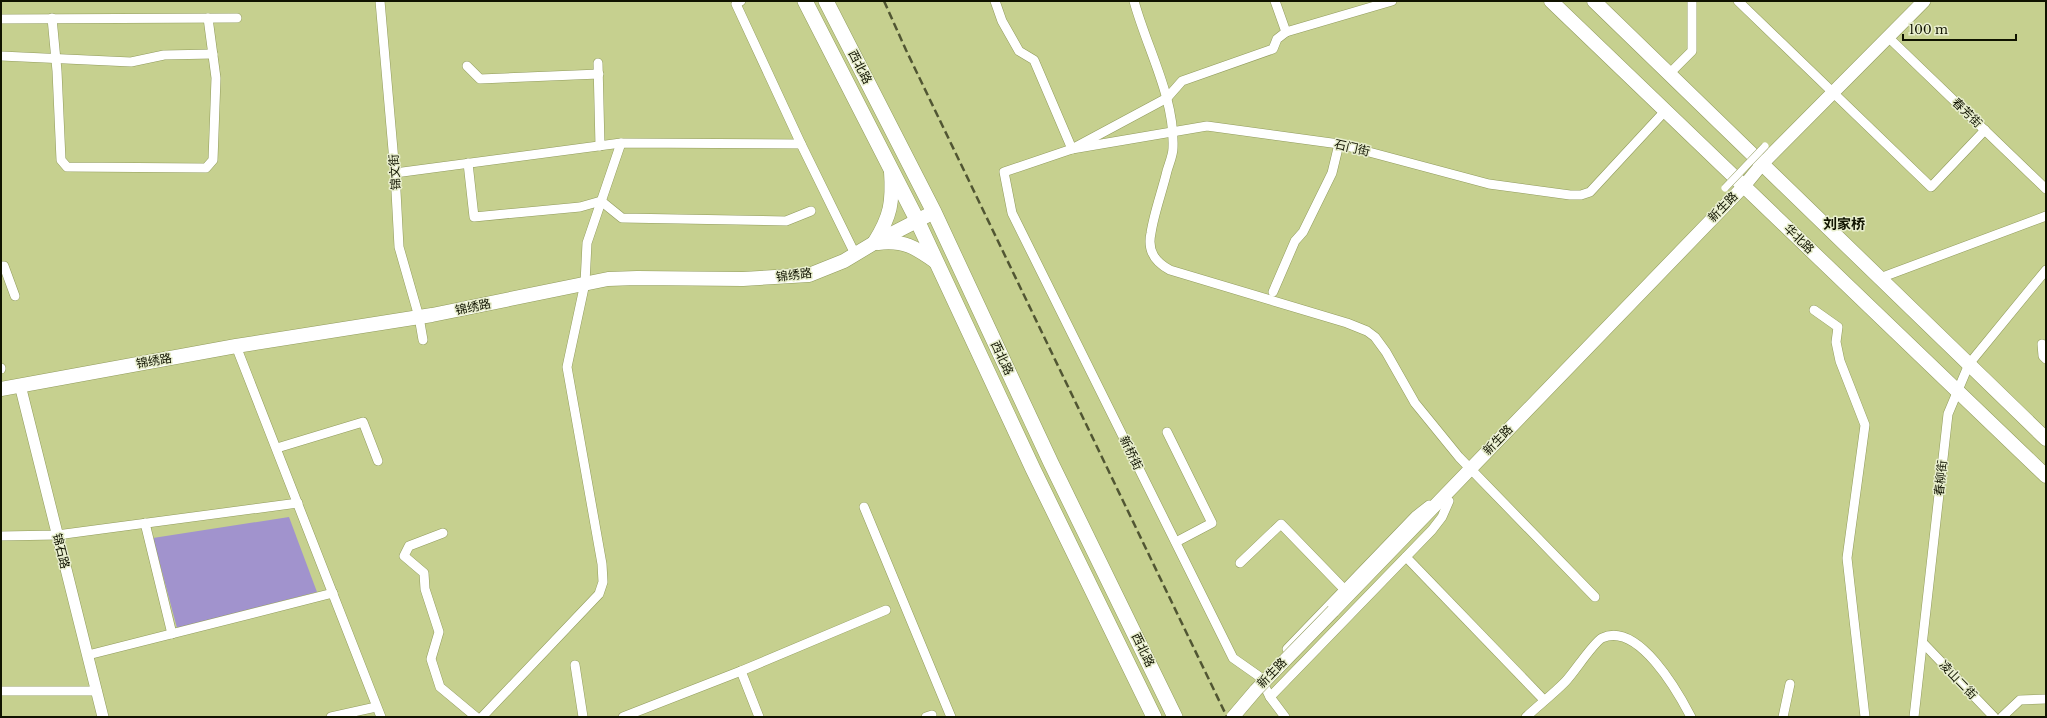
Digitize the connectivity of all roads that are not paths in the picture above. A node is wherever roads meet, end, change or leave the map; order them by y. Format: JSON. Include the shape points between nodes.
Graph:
{"nodes":[{"id":1,"x":380,"y":1,"type":"edge"},
{"id":2,"x":741,"y":1,"type":"edge"},
{"id":3,"x":805,"y":1,"type":"edge"},
{"id":4,"x":826,"y":1,"type":"edge"},
{"id":5,"x":995,"y":1,"type":"edge"},
{"id":6,"x":1134,"y":1,"type":"edge"},
{"id":7,"x":1276,"y":1,"type":"edge"},
{"id":8,"x":1392,"y":1,"type":"edge"},
{"id":9,"x":1552,"y":1,"type":"edge"},
{"id":10,"x":1594,"y":1,"type":"edge"},
{"id":11,"x":1692,"y":1,"type":"edge"},
{"id":12,"x":1738,"y":1,"type":"edge"},
{"id":13,"x":1924,"y":1,"type":"edge"},
{"id":14,"x":52,"y":18,"type":"junction"},
{"id":15,"x":208,"y":18,"type":"junction"},
{"id":16,"x":237,"y":18,"type":"dead end"},
{"id":17,"x":1,"y":19,"type":"edge"},
{"id":18,"x":1286,"y":32,"type":"junction"},
{"id":19,"x":1888,"y":37,"type":"junction"},
{"id":20,"x":213,"y":54,"type":"junction"},
{"id":21,"x":1,"y":56,"type":"edge"},
{"id":22,"x":56,"y":59,"type":"junction"},
{"id":23,"x":598,"y":63,"type":"dead end"},
{"id":24,"x":467,"y":66,"type":"dead end"},
{"id":25,"x":598,"y":74,"type":"junction"},
{"id":26,"x":1669,"y":74,"type":"junction"},
{"id":27,"x":1832,"y":93,"type":"junction"},
{"id":28,"x":1167,"y":98,"type":"junction"},
{"id":29,"x":1665,"y":111,"type":"junction"},
{"id":30,"x":1984,"y":130,"type":"junction"},
{"id":31,"x":1172,"y":132,"type":"junction"},
{"id":32,"x":621,"y":143,"type":"junction"},
{"id":33,"x":801,"y":144,"type":"junction"},
{"id":34,"x":1339,"y":144,"type":"junction"},
{"id":35,"x":600,"y":146,"type":"junction"},
{"id":36,"x":1765,"y":146,"type":"dead end"},
{"id":37,"x":1072,"y":149,"type":"junction"},
{"id":38,"x":468,"y":164,"type":"junction"},
{"id":39,"x":1762,"y":164,"type":"junction"},
{"id":40,"x":891,"y":171,"type":"junction"},
{"id":41,"x":1004,"y":172,"type":"joint"},
{"id":42,"x":395,"y":173,"type":"junction"},
{"id":43,"x":1725,"y":188,"type":"dead end"},
{"id":44,"x":1747,"y":189,"type":"junction"},
{"id":45,"x":2046,"y":189,"type":"edge"},
{"id":46,"x":601,"y":201,"type":"junction"},
{"id":47,"x":811,"y":211,"type":"dead end"},
{"id":48,"x":934,"y":212,"type":"junction"},
{"id":49,"x":2046,"y":216,"type":"edge"},
{"id":50,"x":917,"y":221,"type":"junction"},
{"id":51,"x":874,"y":243,"type":"junction"},
{"id":52,"x":855,"y":254,"type":"junction"},
{"id":53,"x":936,"y":262,"type":"junction"},
{"id":54,"x":1,"y":266,"type":"edge"},
{"id":55,"x":2046,"y":270,"type":"edge"},
{"id":56,"x":1880,"y":278,"type":"junction"},
{"id":57,"x":585,"y":283,"type":"junction"},
{"id":58,"x":1273,"y":292,"type":"dead end"},
{"id":59,"x":15,"y":296,"type":"dead end"},
{"id":60,"x":1814,"y":310,"type":"dead end"},
{"id":61,"x":419,"y":317,"type":"junction"},
{"id":62,"x":423,"y":340,"type":"dead end"},
{"id":63,"x":2042,"y":344,"type":"dead end"},
{"id":64,"x":236,"y":346,"type":"junction"},
{"id":65,"x":2046,"y":359,"type":"edge"},
{"id":66,"x":1969,"y":364,"type":"junction"},
{"id":67,"x":20,"y":385,"type":"junction"},
{"id":68,"x":1,"y":389,"type":"edge"},
{"id":69,"x":1957,"y":391,"type":"junction"},
{"id":70,"x":1167,"y":432,"type":"dead end"},
{"id":71,"x":2046,"y":438,"type":"edge"},
{"id":72,"x":277,"y":448,"type":"junction"},
{"id":73,"x":378,"y":461,"type":"dead end"},
{"id":74,"x":1473,"y":471,"type":"junction"},
{"id":75,"x":2046,"y":476,"type":"edge"},
{"id":76,"x":1446,"y":498,"type":"junction"},
{"id":77,"x":298,"y":503,"type":"junction"},
{"id":78,"x":864,"y":507,"type":"dead end"},
{"id":79,"x":145,"y":523,"type":"junction"},
{"id":80,"x":443,"y":533,"type":"dead end"},
{"id":81,"x":57,"y":534,"type":"junction"},
{"id":82,"x":1,"y":536,"type":"edge"},
{"id":83,"x":1176,"y":542,"type":"junction"},
{"id":84,"x":1406,"y":557,"type":"junction"},
{"id":85,"x":1240,"y":563,"type":"dead end"},
{"id":86,"x":1344,"y":589,"type":"junction"},
{"id":87,"x":332,"y":593,"type":"junction"},
{"id":88,"x":1596,"y":597,"type":"dead end"},
{"id":89,"x":886,"y":610,"type":"dead end"},
{"id":90,"x":1335,"y":614,"type":"junction"},
{"id":91,"x":172,"y":634,"type":"junction"},
{"id":92,"x":1923,"y":643,"type":"junction"},
{"id":93,"x":88,"y":656,"type":"junction"},
{"id":94,"x":575,"y":665,"type":"dead end"},
{"id":95,"x":741,"y":671,"type":"junction"},
{"id":96,"x":1260,"y":677,"type":"junction"},
{"id":97,"x":1790,"y":684,"type":"dead end"},
{"id":98,"x":1,"y":691,"type":"edge"},
{"id":99,"x":97,"y":691,"type":"junction"},
{"id":100,"x":1270,"y":697,"type":"junction"},
{"id":101,"x":1247,"y":698,"type":"dead end"},
{"id":102,"x":2046,"y":699,"type":"edge"},
{"id":103,"x":1544,"y":700,"type":"junction"},
{"id":104,"x":376,"y":706,"type":"junction"},
{"id":105,"x":103,"y":717,"type":"edge"},
{"id":106,"x":330,"y":717,"type":"edge"},
{"id":107,"x":380,"y":717,"type":"edge"},
{"id":108,"x":476,"y":717,"type":"edge"},
{"id":109,"x":482,"y":717,"type":"edge"},
{"id":110,"x":583,"y":717,"type":"edge"},
{"id":111,"x":623,"y":717,"type":"edge"},
{"id":112,"x":759,"y":717,"type":"edge"},
{"id":113,"x":950,"y":717,"type":"edge"},
{"id":114,"x":1154,"y":717,"type":"edge"},
{"id":115,"x":1175,"y":717,"type":"edge"},
{"id":116,"x":1230,"y":717,"type":"edge"},
{"id":117,"x":1233,"y":717,"type":"edge"},
{"id":118,"x":1245,"y":717,"type":"edge"},
{"id":119,"x":1285,"y":717,"type":"edge"},
{"id":120,"x":1526,"y":717,"type":"edge"},
{"id":121,"x":1691,"y":717,"type":"edge"},
{"id":122,"x":1783,"y":717,"type":"edge"},
{"id":123,"x":1865,"y":717,"type":"edge"},
{"id":124,"x":1914,"y":717,"type":"edge"},
{"id":125,"x":1994,"y":717,"type":"edge"},
{"id":126,"x":2002,"y":717,"type":"edge"}],
"edges":[{"from":1,"to":42,"type":"street","name":"锦文街"},
{"from":2,"to":33,"type":"street","via":[[736,4]]},
{"from":3,"to":40,"type":"highway","name":"西北路"},
{"from":4,"to":48,"type":"highway","name":"西北路"},
{"from":5,"to":37,"type":"street","via":[[1002,21],[1019,51],[1034,60]]},
{"from":6,"to":28,"type":"street"},
{"from":7,"to":18,"type":"street"},
{"from":8,"to":18,"type":"street"},
{"from":9,"to":29,"type":"main road","name":"华北路"},
{"from":10,"to":26,"type":"main road"},
{"from":11,"to":26,"type":"street","via":[[1692,51]]},
{"from":12,"to":27,"type":"street"},
{"from":13,"to":19,"type":"main road","name":"新生路"},
{"from":14,"to":15,"type":"street"},
{"from":14,"to":17,"type":"street"},
{"from":14,"to":22,"type":"street"},
{"from":15,"to":16,"type":"street"},
{"from":15,"to":20,"type":"street"},
{"from":18,"to":28,"type":"street","via":[[1277,40],[1273,49],[1182,81]]},
{"from":19,"to":27,"type":"main road","name":"新生路"},
{"from":19,"to":30,"type":"street","name":"春芳街"},
{"from":20,"to":22,"type":"street","via":[[164,55],[131,62]]},
{"from":20,"to":22,"type":"street","via":[[216,78],[214,160],[206,168],[67,167],[61,160]]},
{"from":21,"to":22,"type":"street"},
{"from":23,"to":25,"type":"street"},
{"from":24,"to":25,"type":"street","via":[[480,79]]},
{"from":25,"to":35,"type":"street"},
{"from":26,"to":39,"type":"main road"},
{"from":27,"to":30,"type":"street","via":[[1931,187]]},
{"from":27,"to":39,"type":"main road","name":"新生路"},
{"from":28,"to":31,"type":"street"},
{"from":28,"to":37,"type":"street"},
{"from":29,"to":34,"type":"street","name":"石门街","via":[[1590,192],[1580,195],[1489,184]]},
{"from":29,"to":44,"type":"main road","name":"华北路"},
{"from":30,"to":45,"type":"street","name":"春芳街"},
{"from":31,"to":34,"type":"street","name":"石门街","via":[[1207,126]]},
{"from":31,"to":37,"type":"street","name":"石门街"},
{"from":31,"to":74,"type":"street","via":[[1173,149],[1151,233],[1151,250],[1155,259],[1170,270],[1367,331],[1381,344],[1415,404]]},
{"from":32,"to":33,"type":"street"},
{"from":32,"to":35,"type":"street"},
{"from":32,"to":46,"type":"street"},
{"from":33,"to":52,"type":"street"},
{"from":34,"to":58,"type":"street","via":[[1332,173],[1303,232],[1295,241]]},
{"from":35,"to":38,"type":"street"},
{"from":36,"to":43,"type":"street","bridge":true},
{"from":37,"to":41,"type":"street","name":"石门街"},
{"from":38,"to":42,"type":"street"},
{"from":38,"to":46,"type":"street","via":[[474,216],[580,207]]},
{"from":39,"to":44,"type":"main road","name":"新生路"},
{"from":39,"to":56,"type":"main road"},
{"from":40,"to":50,"type":"highway","name":"西北路"},
{"from":40,"to":51,"type":"main road","via":[[893,196],[890,210],[885,226]]},
{"from":41,"to":83,"type":"street","name":"新桥街","via":[[1012,213]]},
{"from":42,"to":61,"type":"street","name":"锦文街","via":[[399,247]]},
{"from":44,"to":69,"type":"main road","name":"华北路"},
{"from":44,"to":74,"type":"main road","name":"新生路"},
{"from":46,"to":47,"type":"street","via":[[622,218],[786,221]]},
{"from":46,"to":57,"type":"street","via":[[587,243]]},
{"from":48,"to":50,"type":"main road","name":"锦绣路"},
{"from":48,"to":115,"type":"highway","name":"西北路"},
{"from":49,"to":56,"type":"street"},
{"from":50,"to":51,"type":"main road","name":"锦绣路"},
{"from":50,"to":53,"type":"highway","name":"西北路"},
{"from":51,"to":52,"type":"main road","name":"锦绣路"},
{"from":51,"to":53,"type":"main road","via":[[893,241],[907,244]]},
{"from":52,"to":57,"type":"main road","name":"锦绣路","via":[[825,270],[794,277],[637,278]]},
{"from":53,"to":114,"type":"highway","name":"西北路"},
{"from":54,"to":59,"type":"street","via":[[4,266]]},
{"from":55,"to":66,"type":"street","name":"春柳街"},
{"from":56,"to":66,"type":"main road"},
{"from":57,"to":61,"type":"main road","name":"锦绣路"},
{"from":57,"to":109,"type":"street","via":[[567,367],[603,582],[599,594]]},
{"from":60,"to":123,"type":"street","via":[[1838,327],[1836,342],[1840,361],[1865,425],[1847,558]]},
{"from":61,"to":62,"type":"street","name":"锦文街"},
{"from":61,"to":64,"type":"main road","name":"锦绣路"},
{"from":63,"to":65,"type":"street","via":[[2043,356]]},
{"from":64,"to":67,"type":"main road","name":"锦绣路"},
{"from":64,"to":72,"type":"street"},
{"from":66,"to":69,"type":"street","name":"春柳街"},
{"from":66,"to":71,"type":"main road"},
{"from":67,"to":68,"type":"main road","name":"锦绣路"},
{"from":67,"to":81,"type":"street","name":"锦石路"},
{"from":69,"to":75,"type":"main road","name":"华北路"},
{"from":69,"to":92,"type":"street","name":"春柳街","via":[[1948,414]]},
{"from":70,"to":83,"type":"street","via":[[1212,523]]},
{"from":72,"to":73,"type":"street","via":[[363,422]]},
{"from":72,"to":77,"type":"street"},
{"from":74,"to":76,"type":"main road","name":"新生路"},
{"from":74,"to":88,"type":"street"},
{"from":76,"to":84,"type":"street","via":[[1442,517]]},
{"from":76,"to":86,"type":"street","via":[[1415,516]]},
{"from":76,"to":90,"type":"main road","name":"新生路"},
{"from":77,"to":79,"type":"street"},
{"from":77,"to":87,"type":"street"},
{"from":78,"to":113,"type":"street"},
{"from":79,"to":81,"type":"street"},
{"from":79,"to":91,"type":"street"},
{"from":80,"to":108,"type":"street","via":[[409,546],[404,556],[424,573],[425,589],[439,632],[431,659],[440,686]]},
{"from":81,"to":82,"type":"street"},
{"from":81,"to":93,"type":"street","name":"锦石路"},
{"from":83,"to":96,"type":"street","name":"新桥街","via":[[1234,658]]},
{"from":84,"to":100,"type":"street"},
{"from":84,"to":103,"type":"street"},
{"from":85,"to":86,"type":"street","via":[[1281,524]]},
{"from":86,"to":96,"type":"street"},
{"from":87,"to":91,"type":"street"},
{"from":87,"to":104,"type":"street"},
{"from":89,"to":95,"type":"street"},
{"from":90,"to":117,"type":"main road","name":"新生路","bridge":true,"via":[[1256,690]]},
{"from":90,"to":118,"type":"main road","name":"新生路"},
{"from":91,"to":93,"type":"street"},
{"from":92,"to":124,"type":"street","name":"春柳街"},
{"from":92,"to":125,"type":"street","name":"凌山二街"},
{"from":93,"to":99,"type":"street","name":"锦石路"},
{"from":94,"to":110,"type":"street"},
{"from":95,"to":111,"type":"street"},
{"from":95,"to":112,"type":"street"},
{"from":96,"to":100,"type":"street","name":"新桥街"},
{"from":97,"to":122,"type":"street"},
{"from":98,"to":99,"type":"street"},
{"from":99,"to":105,"type":"street","name":"锦石路"},
{"from":100,"to":119,"type":"street","name":"新桥街"},
{"from":101,"to":116,"type":"street","bridge":true},
{"from":102,"to":126,"type":"street","via":[[2020,700]]},
{"from":103,"to":120,"type":"street"},
{"from":103,"to":121,"type":"street","via":[[1565,682],[1602,638],[1616,636],[1630,638],[1643,648],[1674,688]]},
{"from":104,"to":106,"type":"street"},
{"from":104,"to":107,"type":"street"}]}
